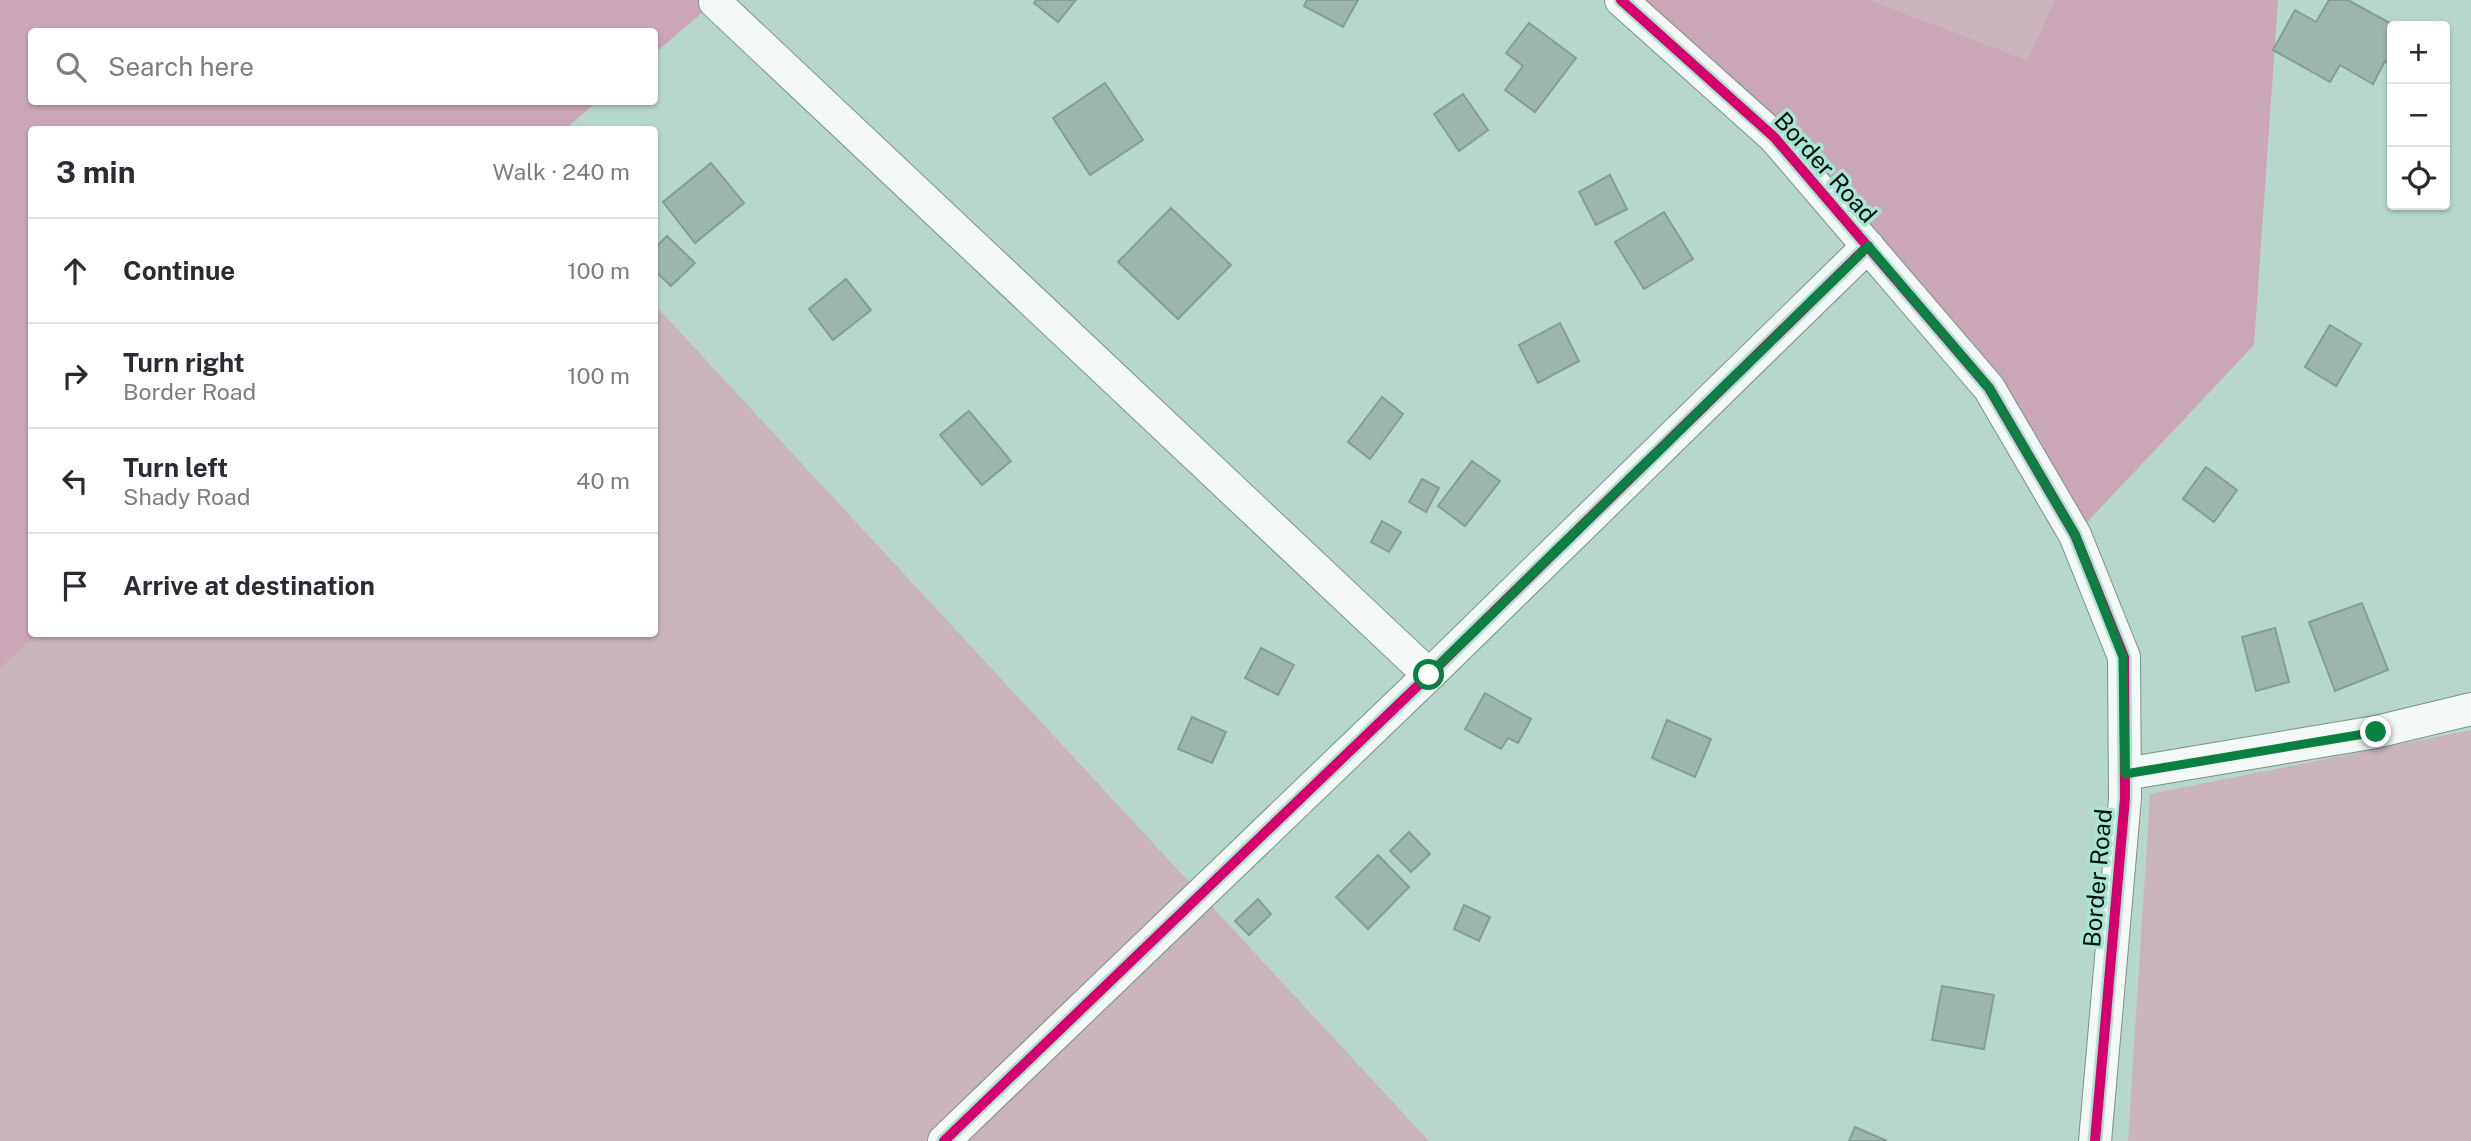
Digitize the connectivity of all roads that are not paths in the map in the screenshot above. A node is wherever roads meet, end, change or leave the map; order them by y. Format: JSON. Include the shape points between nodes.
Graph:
{"nodes":[{"id":1,"x":1621,"y":0,"type":"edge"},
{"id":2,"x":715,"y":2,"type":"dead end"},
{"id":3,"x":1868,"y":246,"type":"junction"},
{"id":4,"x":1429,"y":675,"type":"junction"},
{"id":5,"x":2471,"y":709,"type":"edge"},
{"id":6,"x":2125,"y":774,"type":"junction"},
{"id":7,"x":944,"y":1141,"type":"edge"},
{"id":8,"x":2095,"y":1141,"type":"edge"}],
"edges":[{"from":1,"to":3,"type":"street","name":"Border Road","via":[[1774,137]]},
{"from":2,"to":4,"type":"street"},
{"from":3,"to":4,"type":"street"},
{"from":3,"to":6,"type":"street","name":"Border Road","via":[[1989,388],[2075,535],[2123,657]]},
{"from":4,"to":7,"type":"street"},
{"from":5,"to":6,"type":"street","via":[[2376,732]]},
{"from":6,"to":8,"type":"street","name":"Border Road"}]}
